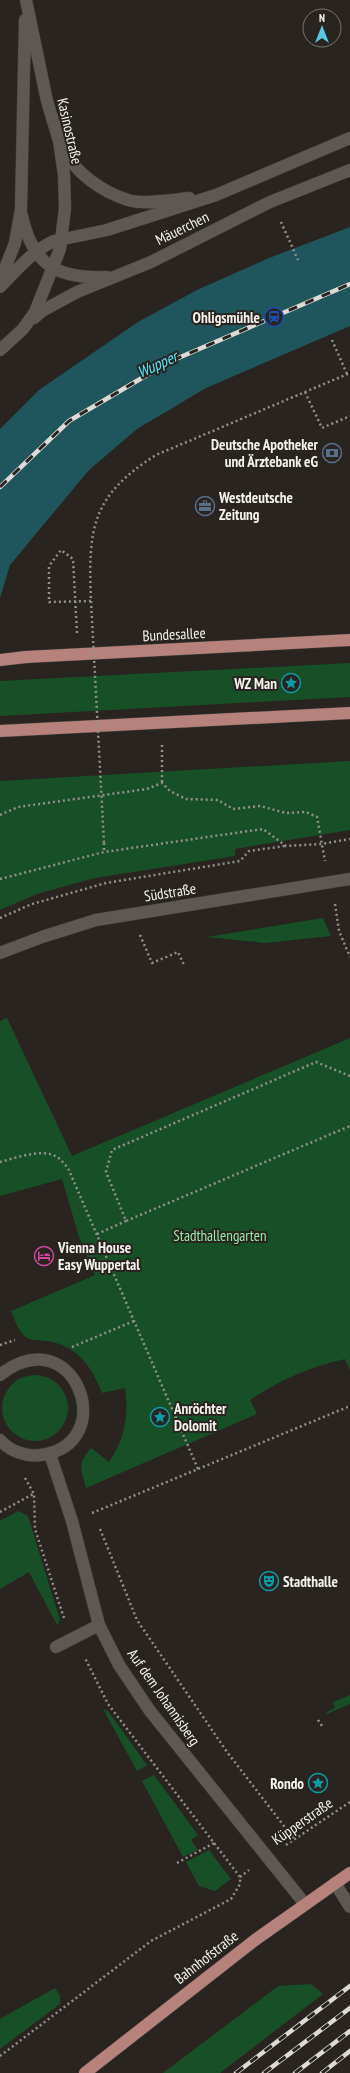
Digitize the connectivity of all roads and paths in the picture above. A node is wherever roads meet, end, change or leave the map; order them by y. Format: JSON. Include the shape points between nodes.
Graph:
{"nodes":[{"id":1,"x":26,"y":0,"type":"edge"},
{"id":2,"x":350,"y":138,"type":"edge"},
{"id":3,"x":59,"y":141,"type":"junction"},
{"id":4,"x":350,"y":170,"type":"edge"},
{"id":5,"x":216,"y":195,"type":"junction"},
{"id":6,"x":22,"y":209,"type":"junction"},
{"id":7,"x":287,"y":232,"type":"dead end"},
{"id":8,"x":63,"y":240,"type":"junction"},
{"id":9,"x":35,"y":251,"type":"junction"},
{"id":10,"x":298,"y":260,"type":"dead end"},
{"id":11,"x":53,"y":269,"type":"junction"},
{"id":12,"x":117,"y":277,"type":"junction"},
{"id":13,"x":0,"y":281,"type":"edge"},
{"id":14,"x":0,"y":287,"type":"edge"},
{"id":15,"x":31,"y":320,"type":"junction"},
{"id":16,"x":332,"y":340,"type":"dead end"},
{"id":17,"x":0,"y":350,"type":"edge"},
{"id":18,"x":349,"y":374,"type":"edge"},
{"id":19,"x":305,"y":392,"type":"junction"},
{"id":20,"x":350,"y":416,"type":"edge"},
{"id":21,"x":91,"y":601,"type":"junction"},
{"id":22,"x":76,"y":612,"type":"dead end"},
{"id":23,"x":350,"y":640,"type":"edge"},
{"id":24,"x":0,"y":655,"type":"edge"},
{"id":25,"x":26,"y":657,"type":"junction"},
{"id":26,"x":0,"y":660,"type":"edge"},
{"id":27,"x":350,"y":713,"type":"edge"},
{"id":28,"x":161,"y":723,"type":"junction"},
{"id":29,"x":0,"y":731,"type":"edge"},
{"id":30,"x":162,"y":783,"type":"junction"},
{"id":31,"x":0,"y":815,"type":"edge"},
{"id":32,"x":319,"y":826,"type":"dead end"},
{"id":33,"x":350,"y":839,"type":"edge"},
{"id":34,"x":286,"y":846,"type":"junction"},
{"id":35,"x":104,"y":852,"type":"junction"},
{"id":36,"x":350,"y":879,"type":"edge"},
{"id":37,"x":0,"y":880,"type":"edge"},
{"id":38,"x":0,"y":918,"type":"edge"},
{"id":39,"x":339,"y":931,"type":"dead end"},
{"id":40,"x":143,"y":943,"type":"dead end"},
{"id":41,"x":0,"y":953,"type":"edge"},
{"id":42,"x":350,"y":957,"type":"edge"},
{"id":43,"x":184,"y":965,"type":"dead end"},
{"id":44,"x":350,"y":1076,"type":"edge"},
{"id":45,"x":350,"y":1126,"type":"edge"},
{"id":46,"x":0,"y":1162,"type":"edge"},
{"id":47,"x":126,"y":1221,"type":"junction"},
{"id":48,"x":97,"y":1234,"type":"junction"},
{"id":49,"x":134,"y":1321,"type":"junction"},
{"id":50,"x":21,"y":1340,"type":"dead end"},
{"id":51,"x":0,"y":1345,"type":"edge"},
{"id":52,"x":59,"y":1365,"type":"junction"},
{"id":53,"x":0,"y":1375,"type":"edge"},
{"id":54,"x":350,"y":1406,"type":"edge"},
{"id":55,"x":0,"y":1440,"type":"edge"},
{"id":56,"x":50,"y":1454,"type":"junction"},
{"id":57,"x":198,"y":1469,"type":"junction"},
{"id":58,"x":22,"y":1474,"type":"dead end"},
{"id":59,"x":90,"y":1505,"type":"dead end"},
{"id":60,"x":93,"y":1512,"type":"junction"},
{"id":61,"x":96,"y":1520,"type":"dead end"},
{"id":62,"x":72,"y":1521,"type":"junction"},
{"id":63,"x":98,"y":1527,"type":"dead end"},
{"id":64,"x":99,"y":1625,"type":"junction"},
{"id":65,"x":74,"y":1638,"type":"junction"},
{"id":66,"x":56,"y":1648,"type":"dead end"},
{"id":67,"x":318,"y":1720,"type":"dead end"},
{"id":68,"x":322,"y":1726,"type":"dead end"},
{"id":69,"x":350,"y":1802,"type":"edge"},
{"id":70,"x":294,"y":1839,"type":"junction"},
{"id":71,"x":214,"y":1844,"type":"junction"},
{"id":72,"x":267,"y":1859,"type":"junction"},
{"id":73,"x":177,"y":1863,"type":"dead end"},
{"id":74,"x":350,"y":1873,"type":"edge"},
{"id":75,"x":335,"y":1883,"type":"junction"},
{"id":76,"x":305,"y":1904,"type":"junction"},
{"id":77,"x":350,"y":1907,"type":"edge"},
{"id":78,"x":0,"y":2056,"type":"edge"},
{"id":79,"x":85,"y":2073,"type":"edge"}],
"edges":[{"from":1,"to":3,"type":"street","name":"Kasinostraße","via":[[47,101]]},
{"from":1,"to":6,"type":"street","name":"Kasinostraße"},
{"from":2,"to":5,"type":"street","name":"Mäuerchen"},
{"from":3,"to":5,"type":"street","name":"Mäuerchen","via":[[71,160],[99,188],[129,201],[162,201]]},
{"from":3,"to":8,"type":"street","name":"Kasinostraße","via":[[64,175]]},
{"from":4,"to":12,"type":"street","name":"Mäuerchen","via":[[270,202]]},
{"from":5,"to":8,"type":"street","name":"Mäuerchen","via":[[118,227]]},
{"from":6,"to":9,"type":"street","name":"Kasinostraße","via":[[27,234]]},
{"from":6,"to":13,"type":"street","name":"Kasinostraße","via":[[15,244]]},
{"from":7,"to":10,"type":"path"},
{"from":8,"to":9,"type":"street","name":"Mäuerchen"},
{"from":8,"to":11,"type":"street","name":"Kasinostraße"},
{"from":9,"to":11,"type":"street","name":"Kasinostraße"},
{"from":9,"to":14,"type":"street","name":"Mäuerchen"},
{"from":11,"to":12,"type":"street","via":[[87,278]]},
{"from":11,"to":15,"type":"street","name":"Kasinostraße"},
{"from":12,"to":15,"type":"street","name":"Mäuerchen","via":[[77,292]]},
{"from":15,"to":17,"type":"street","name":"Kasinostraße"},
{"from":16,"to":18,"type":"path"},
{"from":18,"to":19,"type":"path"},
{"from":19,"to":20,"type":"path","via":[[322,428]]},
{"from":19,"to":21,"type":"path","via":[[156,455],[132,470],[116,487],[95,523],[90,557]]},
{"from":21,"to":22,"type":"path","via":[[77,601],[70,602],[50,602],[49,566],[61,550],[73,559],[75,589],[75,597],[75,604]]},
{"from":21,"to":35,"type":"path","bridge":true},
{"from":23,"to":25,"type":"main road","name":"Bundesallee"},
{"from":24,"to":25,"type":"street"},
{"from":25,"to":26,"type":"main road","name":"Bundesallee"},
{"from":27,"to":28,"type":"main road"},
{"from":28,"to":29,"type":"main road"},
{"from":28,"to":30,"type":"path"},
{"from":30,"to":31,"type":"path","via":[[147,789],[18,807]]},
{"from":30,"to":32,"type":"path","via":[[170,791],[186,799],[218,800],[233,809],[260,806],[286,812],[306,812],[317,817]]},
{"from":33,"to":34,"type":"path"},
{"from":34,"to":35,"type":"path","via":[[264,829]]},
{"from":34,"to":38,"type":"path","via":[[249,851],[240,861],[106,883],[32,904]]},
{"from":35,"to":37,"type":"path"},
{"from":36,"to":41,"type":"street","name":"Südstraße","via":[[96,920]]},
{"from":39,"to":42,"type":"path"},
{"from":40,"to":43,"type":"path","via":[[152,963],[178,952]]},
{"from":44,"to":47,"type":"path","via":[[316,1062],[112,1150],[106,1172]]},
{"from":45,"to":47,"type":"path"},
{"from":46,"to":48,"type":"path","via":[[24,1155],[50,1154],[60,1159],[68,1168]]},
{"from":47,"to":48,"type":"path"},
{"from":48,"to":49,"type":"path"},
{"from":49,"to":52,"type":"path","via":[[71,1347]]},
{"from":49,"to":57,"type":"path"},
{"from":50,"to":51,"type":"path"},
{"from":52,"to":53,"type":"street","via":[[44,1360],[27,1360],[12,1365]]},
{"from":52,"to":56,"type":"street","via":[[71,1375],[80,1388],[84,1404],[82,1420],[76,1435],[65,1446]]},
{"from":54,"to":57,"type":"path"},
{"from":55,"to":56,"type":"street","via":[[5,1446],[19,1453],[35,1456]]},
{"from":56,"to":62,"type":"street","name":"Auf dem Johannisberg"},
{"from":57,"to":60,"type":"path"},
{"from":58,"to":65,"type":"path","via":[[34,1494],[35,1529],[60,1611]]},
{"from":59,"to":60,"type":"path"},
{"from":60,"to":61,"type":"path"},
{"from":60,"to":62,"type":"path"},
{"from":62,"to":64,"type":"street","name":"Auf dem Johannisberg"},
{"from":63,"to":70,"type":"path","via":[[136,1620],[226,1752]]},
{"from":64,"to":65,"type":"street"},
{"from":64,"to":72,"type":"street","name":"Auf dem Johannisberg","via":[[119,1665],[150,1710]]},
{"from":65,"to":66,"type":"street"},
{"from":65,"to":71,"type":"path","via":[[108,1704]]},
{"from":67,"to":68,"type":"path"},
{"from":69,"to":70,"type":"path","name":"Küpperstraße"},
{"from":70,"to":72,"type":"path","name":"Küpperstraße"},
{"from":71,"to":73,"type":"path"},
{"from":71,"to":78,"type":"path","via":[[240,1877],[240,1884],[231,1899],[151,1941]]},
{"from":72,"to":76,"type":"street","name":"Auf dem Johannisberg"},
{"from":74,"to":75,"type":"main road","name":"Bahnhofstraße"},
{"from":75,"to":76,"type":"main road","name":"Bahnhofstraße"},
{"from":75,"to":77,"type":"street"},
{"from":76,"to":79,"type":"main road","name":"Bahnhofstraße"}]}
